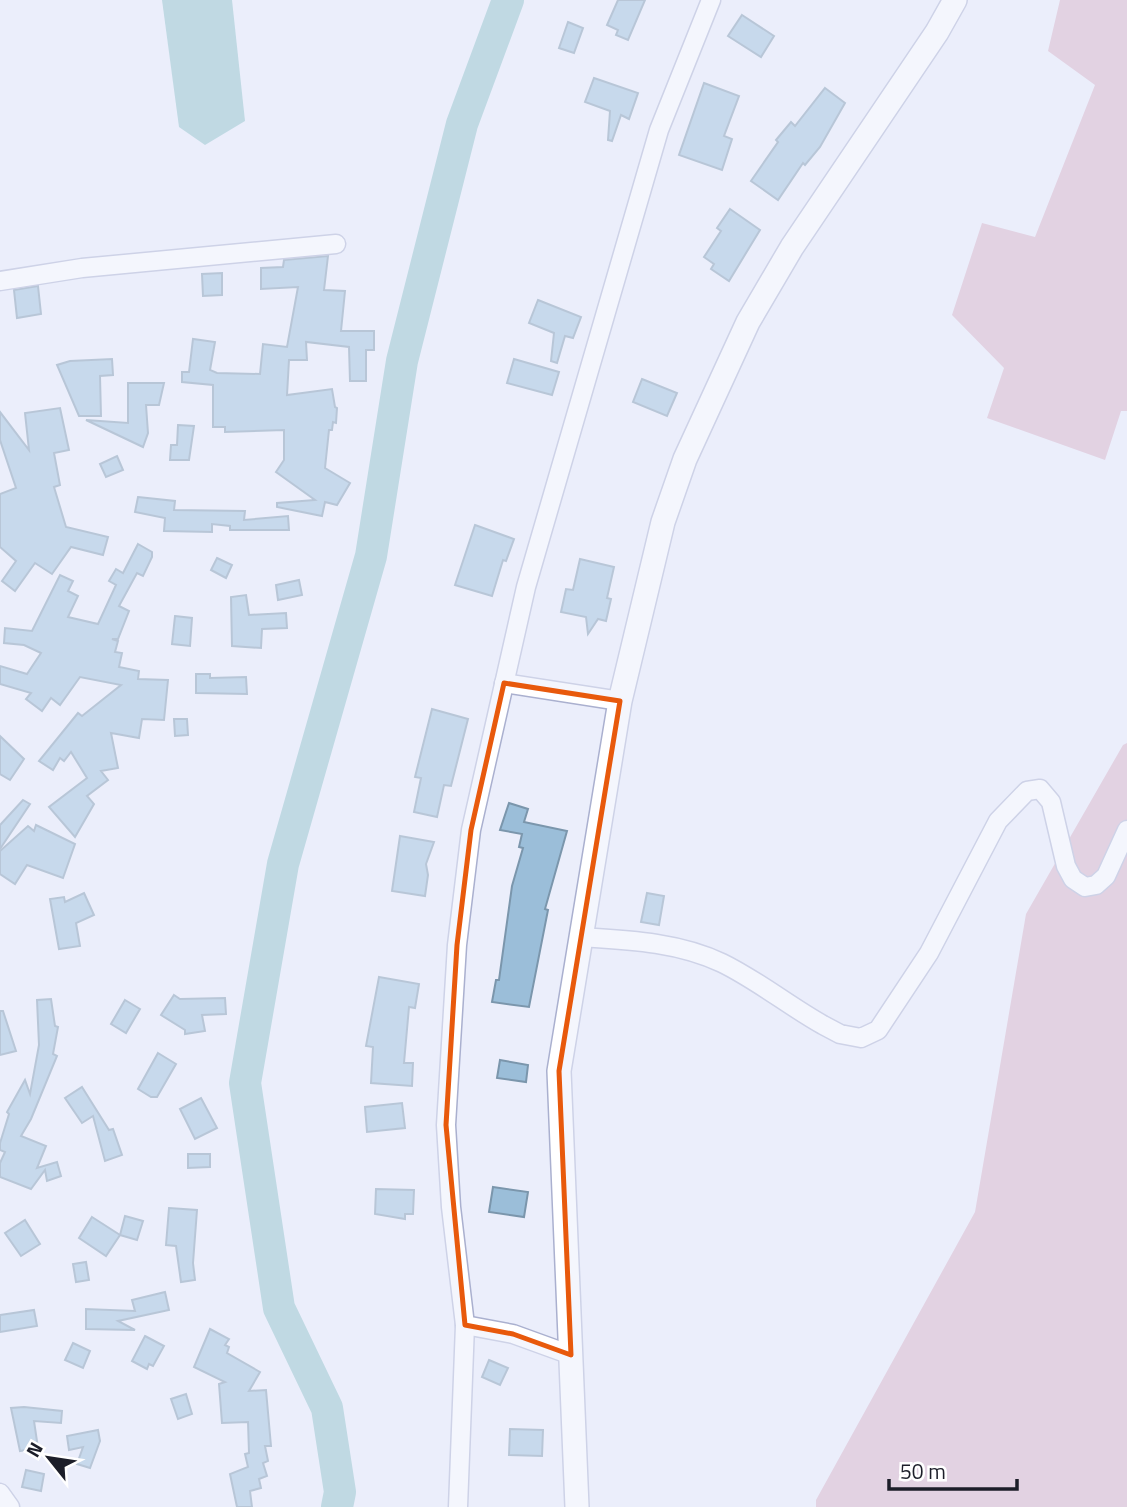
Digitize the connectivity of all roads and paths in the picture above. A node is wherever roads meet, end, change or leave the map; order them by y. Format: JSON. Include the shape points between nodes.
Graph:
{"nodes":[{"id":1,"x":711,"y":0,"type":"edge"},
{"id":2,"x":955,"y":0,"type":"edge"},
{"id":3,"x":336,"y":244,"type":"dead end"},
{"id":4,"x":0,"y":281,"type":"edge"},
{"id":5,"x":504,"y":682,"type":"junction"},
{"id":6,"x":620,"y":701,"type":"junction"},
{"id":7,"x":1127,"y":830,"type":"edge"},
{"id":8,"x":580,"y":937,"type":"junction"},
{"id":9,"x":465,"y":1325,"type":"junction"},
{"id":10,"x":571,"y":1355,"type":"junction"},
{"id":11,"x":0,"y":1493,"type":"edge"},
{"id":12,"x":10,"y":1507,"type":"edge"},
{"id":13,"x":458,"y":1507,"type":"edge"},
{"id":14,"x":578,"y":1507,"type":"edge"}],
"edges":[{"from":1,"to":5,"type":"street","via":[[659,130],[526,587]]},
{"from":2,"to":6,"type":"street","via":[[748,322],[674,489]]},
{"from":3,"to":4,"type":"street","via":[[82,268]]},
{"from":5,"to":6,"type":"street"},
{"from":5,"to":9,"type":"street","via":[[471,830],[456,959],[446,1125]]},
{"from":6,"to":8,"type":"street"},
{"from":7,"to":8,"type":"street","via":[[1106,876],[1096,886],[1086,887],[1073,879],[1066,866],[1051,802],[1040,789],[1027,791],[999,821],[897,1007],[878,1030],[861,1038],[823,1026],[722,963],[695,953],[643,941]]},
{"from":8,"to":10,"type":"street","via":[[558,1090]]},
{"from":9,"to":10,"type":"street","via":[[513,1334]]},
{"from":9,"to":13,"type":"street"},
{"from":10,"to":14,"type":"street"},
{"from":11,"to":12,"type":"street"}]}
